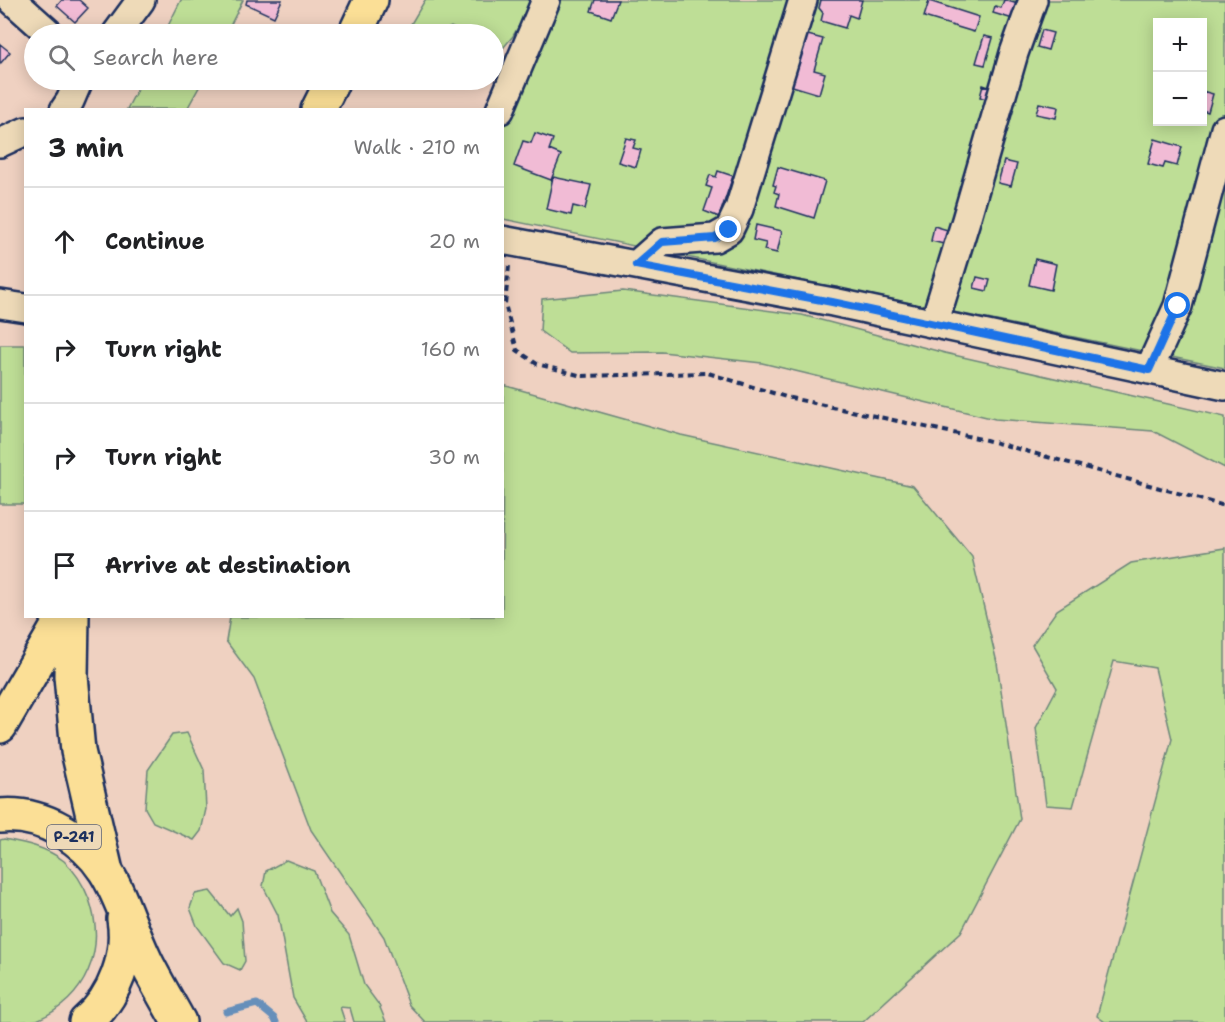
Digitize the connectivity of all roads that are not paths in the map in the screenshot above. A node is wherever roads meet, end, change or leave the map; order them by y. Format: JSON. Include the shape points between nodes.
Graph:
{"nodes":[{"id":1,"x":12,"y":0,"type":"edge"},
{"id":2,"x":141,"y":0,"type":"edge"},
{"id":3,"x":372,"y":0,"type":"edge"},
{"id":4,"x":546,"y":0,"type":"edge"},
{"id":5,"x":803,"y":0,"type":"edge"},
{"id":6,"x":1033,"y":0,"type":"edge"},
{"id":7,"x":39,"y":24,"type":"edge"},
{"id":8,"x":123,"y":24,"type":"edge"},
{"id":9,"x":360,"y":24,"type":"edge"},
{"id":10,"x":328,"y":90,"type":"edge"},
{"id":11,"x":319,"y":108,"type":"edge"},
{"id":12,"x":501,"y":108,"type":"edge"},
{"id":13,"x":1225,"y":129,"type":"edge"},
{"id":14,"x":24,"y":132,"type":"edge"},
{"id":15,"x":0,"y":143,"type":"edge"},
{"id":16,"x":507,"y":240,"type":"edge"},
{"id":17,"x":636,"y":265,"type":"junction"},
{"id":18,"x":0,"y":304,"type":"edge"},
{"id":19,"x":24,"y":308,"type":"edge"},
{"id":20,"x":934,"y":324,"type":"junction"},
{"id":21,"x":1149,"y":370,"type":"junction"},
{"id":22,"x":1225,"y":386,"type":"edge"},
{"id":23,"x":63,"y":618,"type":"edge"},
{"id":24,"x":72,"y":618,"type":"edge"},
{"id":25,"x":0,"y":726,"type":"edge"},
{"id":26,"x":0,"y":816,"type":"edge"},
{"id":27,"x":105,"y":867,"type":"junction"},
{"id":28,"x":120,"y":899,"type":"junction"},
{"id":29,"x":86,"y":1022,"type":"edge"},
{"id":30,"x":179,"y":1022,"type":"edge"}],
"edges":[{"from":1,"to":7,"type":"lane"},
{"from":2,"to":8,"type":"lane"},
{"from":3,"to":9,"type":"main road"},
{"from":4,"to":12,"type":"lane"},
{"from":5,"to":17,"type":"lane","via":[[739,209],[729,230],[715,238],[662,242]]},
{"from":6,"to":20,"type":"lane"},
{"from":10,"to":11,"type":"main road"},
{"from":13,"to":21,"type":"lane","via":[[1178,306]]},
{"from":14,"to":15,"type":"lane"},
{"from":16,"to":17,"type":"lane"},
{"from":17,"to":20,"type":"lane"},
{"from":18,"to":19,"type":"lane"},
{"from":20,"to":21,"type":"lane"},
{"from":21,"to":22,"type":"lane"},
{"from":23,"to":25,"type":"main road"},
{"from":24,"to":27,"type":"main road","via":[[71,676],[78,751]]},
{"from":26,"to":27,"type":"main road","number":"Р-241","via":[[49,823],[80,841]]},
{"from":27,"to":28,"type":"main road","number":"Р-241"},
{"from":28,"to":29,"type":"main road","via":[[126,930],[123,961],[112,990]]},
{"from":28,"to":30,"type":"main road","number":"Р-241","via":[[145,961]]}]}
